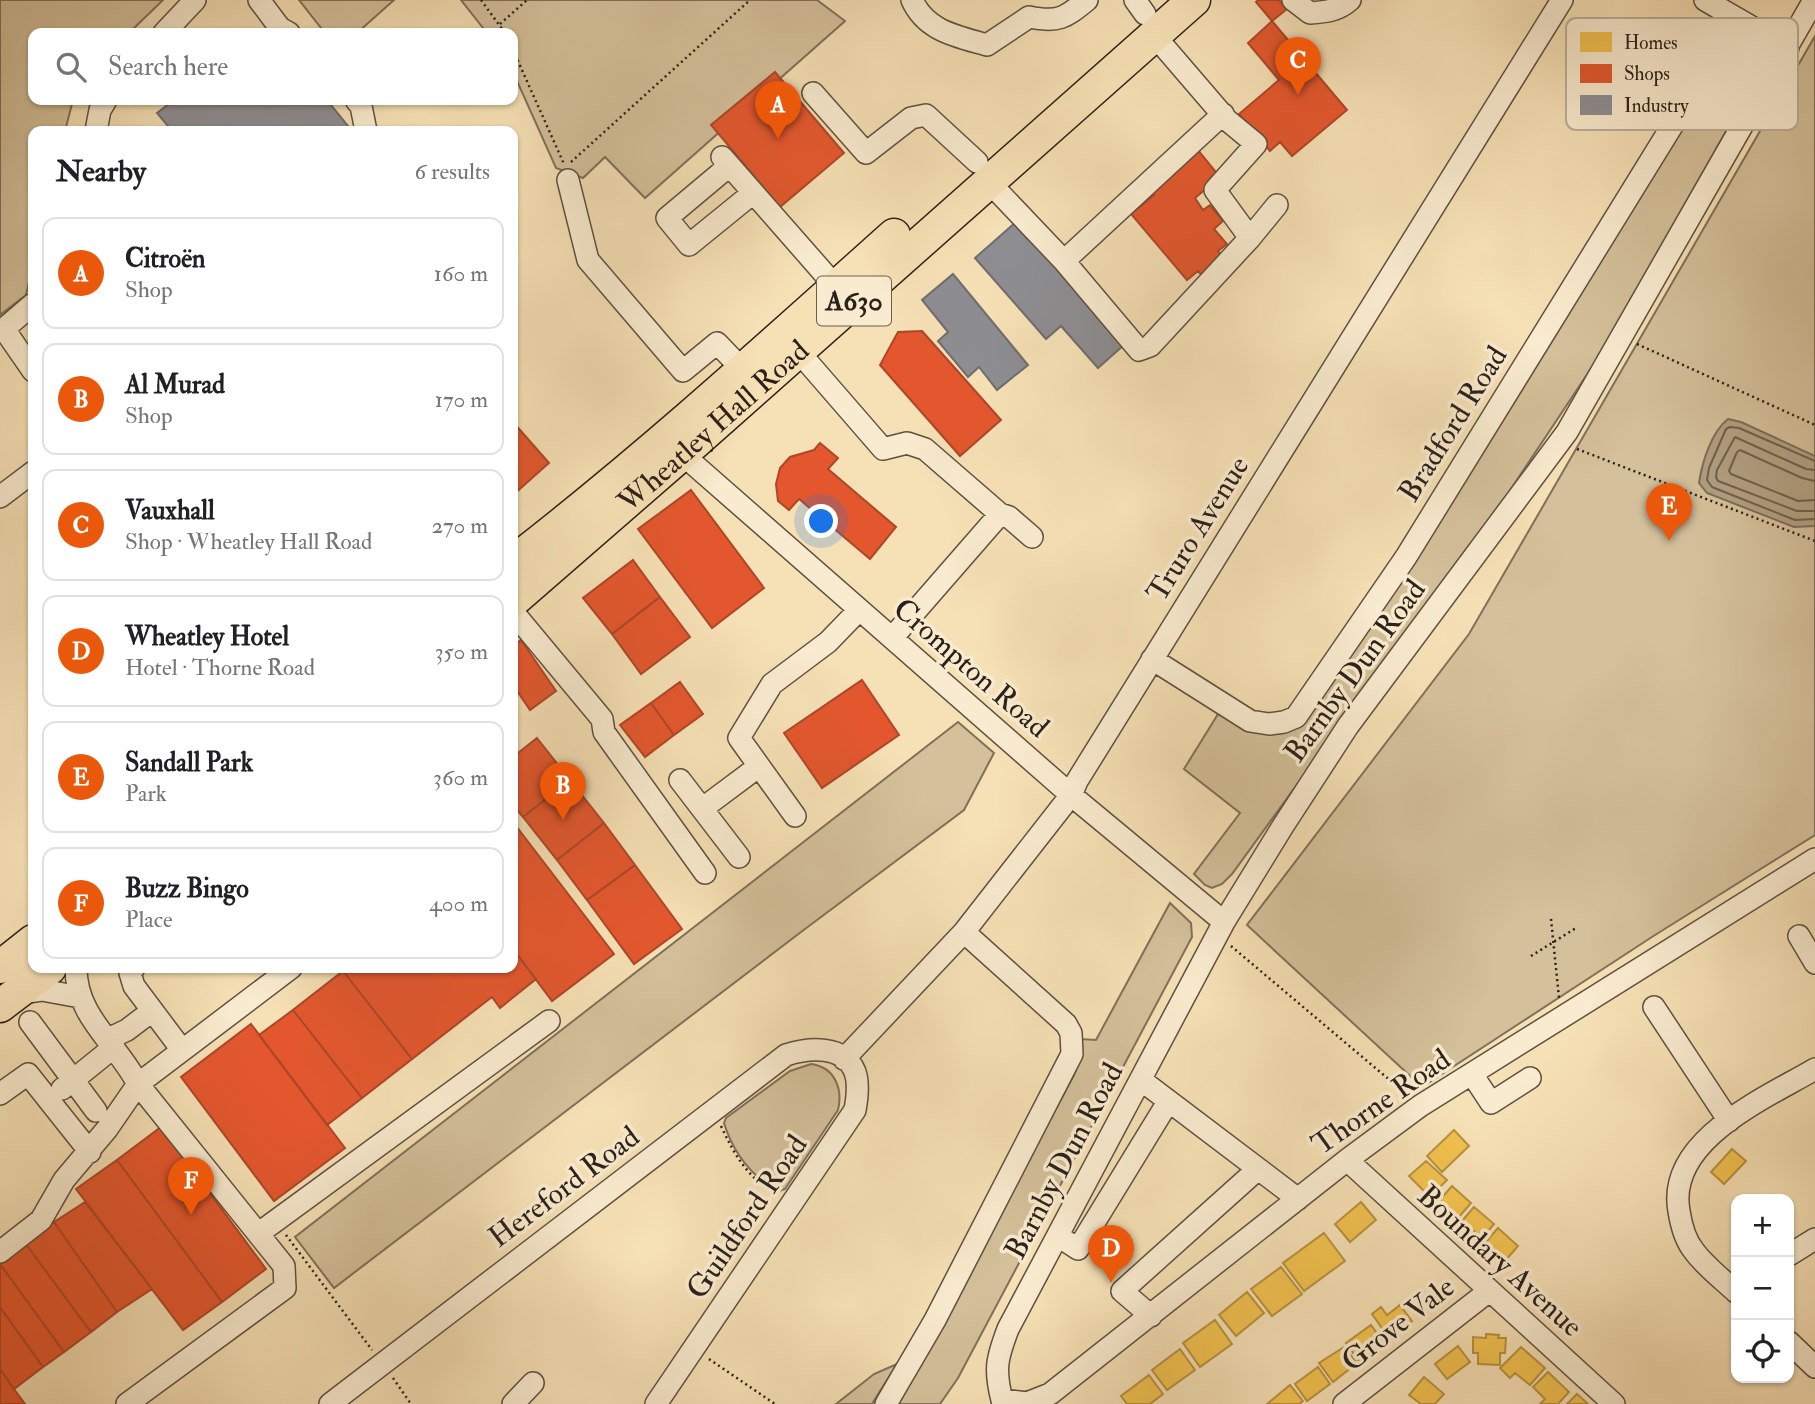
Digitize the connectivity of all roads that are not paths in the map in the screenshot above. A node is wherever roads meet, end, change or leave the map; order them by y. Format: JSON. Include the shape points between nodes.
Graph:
{"nodes":[{"id":1,"x":195,"y":0,"type":"edge"},
{"id":2,"x":259,"y":0,"type":"edge"},
{"id":3,"x":912,"y":0,"type":"edge"},
{"id":4,"x":1087,"y":0,"type":"edge"},
{"id":5,"x":1195,"y":0,"type":"edge"},
{"id":6,"x":1293,"y":0,"type":"edge"},
{"id":7,"x":1350,"y":0,"type":"edge"},
{"id":8,"x":1562,"y":0,"type":"edge"},
{"id":9,"x":1705,"y":0,"type":"edge"},
{"id":10,"x":1814,"y":0,"type":"edge"},
{"id":11,"x":1149,"y":12,"type":"edge"},
{"id":12,"x":1736,"y":18,"type":"edge"},
{"id":13,"x":169,"y":28,"type":"edge"},
{"id":14,"x":280,"y":28,"type":"edge"},
{"id":15,"x":1800,"y":40,"type":"edge"},
{"id":16,"x":813,"y":93,"type":"dead end"},
{"id":17,"x":103,"y":105,"type":"edge"},
{"id":18,"x":359,"y":105,"type":"edge"},
{"id":19,"x":1223,"y":114,"type":"junction"},
{"id":20,"x":97,"y":126,"type":"edge"},
{"id":21,"x":365,"y":126,"type":"edge"},
{"id":22,"x":1669,"y":130,"type":"edge"},
{"id":23,"x":1746,"y":130,"type":"edge"},
{"id":24,"x":983,"y":172,"type":"junction"},
{"id":25,"x":568,"y":180,"type":"dead end"},
{"id":26,"x":753,"y":192,"type":"junction"},
{"id":27,"x":1277,"y":205,"type":"dead end"},
{"id":28,"x":1250,"y":239,"type":"junction"},
{"id":29,"x":1064,"y":261,"type":"junction"},
{"id":30,"x":836,"y":287,"type":"junction"},
{"id":31,"x":28,"y":308,"type":"edge"},
{"id":32,"x":2,"y":331,"type":"edge"},
{"id":33,"x":798,"y":351,"type":"junction"},
{"id":34,"x":28,"y":365,"type":"edge"},
{"id":35,"x":743,"y":370,"type":"junction"},
{"id":36,"x":682,"y":454,"type":"junction"},
{"id":37,"x":28,"y":476,"type":"edge"},
{"id":38,"x":0,"y":497,"type":"edge"},
{"id":39,"x":1000,"y":514,"type":"junction"},
{"id":40,"x":1032,"y":537,"type":"dead end"},
{"id":41,"x":518,"y":558,"type":"edge"},
{"id":42,"x":518,"y":597,"type":"edge"},
{"id":43,"x":859,"y":610,"type":"junction"},
{"id":44,"x":518,"y":618,"type":"edge"},
{"id":45,"x":892,"y":638,"type":"junction"},
{"id":46,"x":1152,"y":659,"type":"junction"},
{"id":47,"x":758,"y":767,"type":"junction"},
{"id":48,"x":680,"y":780,"type":"dead end"},
{"id":49,"x":1071,"y":795,"type":"junction"},
{"id":50,"x":703,"y":808,"type":"junction"},
{"id":51,"x":795,"y":816,"type":"dead end"},
{"id":52,"x":738,"y":857,"type":"dead end"},
{"id":53,"x":1815,"y":859,"type":"edge"},
{"id":54,"x":705,"y":873,"type":"dead end"},
{"id":55,"x":1221,"y":928,"type":"junction"},
{"id":56,"x":964,"y":932,"type":"junction"},
{"id":57,"x":1799,"y":936,"type":"dead end"},
{"id":58,"x":28,"y":944,"type":"edge"},
{"id":59,"x":28,"y":959,"type":"edge"},
{"id":60,"x":1815,"y":963,"type":"edge"},
{"id":61,"x":0,"y":967,"type":"edge"},
{"id":62,"x":42,"y":973,"type":"edge"},
{"id":63,"x":56,"y":973,"type":"edge"},
{"id":64,"x":76,"y":973,"type":"edge"},
{"id":65,"x":130,"y":973,"type":"edge"},
{"id":66,"x":284,"y":973,"type":"edge"},
{"id":67,"x":4,"y":993,"type":"edge"},
{"id":68,"x":80,"y":997,"type":"junction"},
{"id":69,"x":1654,"y":1007,"type":"dead end"},
{"id":70,"x":152,"y":1012,"type":"junction"},
{"id":71,"x":549,"y":1021,"type":"dead end"},
{"id":72,"x":30,"y":1022,"type":"dead end"},
{"id":73,"x":111,"y":1043,"type":"junction"},
{"id":74,"x":182,"y":1050,"type":"junction"},
{"id":75,"x":844,"y":1059,"type":"junction"},
{"id":76,"x":1815,"y":1069,"type":"edge"},
{"id":77,"x":1472,"y":1074,"type":"junction"},
{"id":78,"x":1530,"y":1078,"type":"dead end"},
{"id":79,"x":73,"y":1080,"type":"junction"},
{"id":80,"x":1141,"y":1080,"type":"junction"},
{"id":81,"x":138,"y":1084,"type":"junction"},
{"id":82,"x":0,"y":1094,"type":"edge"},
{"id":83,"x":49,"y":1099,"type":"junction"},
{"id":84,"x":1168,"y":1102,"type":"junction"},
{"id":85,"x":96,"y":1111,"type":"dead end"},
{"id":86,"x":1729,"y":1121,"type":"junction"},
{"id":87,"x":90,"y":1152,"type":"junction"},
{"id":88,"x":1347,"y":1160,"type":"junction"},
{"id":89,"x":1258,"y":1169,"type":"junction"},
{"id":90,"x":1298,"y":1199,"type":"junction"},
{"id":91,"x":267,"y":1227,"type":"junction"},
{"id":92,"x":1058,"y":1236,"type":"junction"},
{"id":93,"x":1815,"y":1239,"type":"edge"},
{"id":94,"x":0,"y":1252,"type":"edge"},
{"id":95,"x":1794,"y":1252,"type":"edge"},
{"id":96,"x":1731,"y":1287,"type":"edge"},
{"id":97,"x":1489,"y":1291,"type":"junction"},
{"id":98,"x":1151,"y":1316,"type":"junction"},
{"id":99,"x":1794,"y":1347,"type":"edge"},
{"id":100,"x":1815,"y":1367,"type":"edge"},
{"id":101,"x":533,"y":1383,"type":"dead end"},
{"id":102,"x":1368,"y":1397,"type":"edge"},
{"id":103,"x":1000,"y":1402,"type":"edge"},
{"id":104,"x":127,"y":1404,"type":"edge"},
{"id":105,"x":330,"y":1404,"type":"edge"},
{"id":106,"x":513,"y":1404,"type":"edge"},
{"id":107,"x":656,"y":1404,"type":"edge"},
{"id":108,"x":886,"y":1404,"type":"edge"},
{"id":109,"x":1344,"y":1404,"type":"edge"},
{"id":110,"x":1614,"y":1404,"type":"edge"}],
"edges":[{"from":1,"to":13,"type":"street"},
{"from":2,"to":14,"type":"street"},
{"from":3,"to":4,"type":"street","via":[[918,14],[940,31],[987,45],[1029,17],[1066,18]]},
{"from":5,"to":11,"type":"highway","name":"Wheatley Hall Road","number":"A630"},
{"from":6,"to":7,"type":"street","via":[[1310,13],[1342,7]]},
{"from":8,"to":46,"type":"street","name":"Truro Avenue"},
{"from":9,"to":12,"type":"street"},
{"from":10,"to":15,"type":"street","name":"Barnby Dun Road"},
{"from":11,"to":19,"type":"street"},
{"from":11,"to":24,"type":"highway","name":"Wheatley Hall Road","number":"A630"},
{"from":16,"to":24,"type":"street","via":[[866,153],[911,118],[926,114]]},
{"from":17,"to":20,"type":"street"},
{"from":18,"to":21,"type":"street"},
{"from":19,"to":28,"type":"street","via":[[1256,144],[1215,190]]},
{"from":19,"to":29,"type":"street"},
{"from":22,"to":46,"type":"street","name":"Bradford Road","via":[[1406,556],[1296,716],[1269,724],[1250,721]]},
{"from":23,"to":55,"type":"street","name":"Barnby Dun Road","via":[[1567,432],[1349,726]]},
{"from":24,"to":29,"type":"street"},
{"from":24,"to":30,"type":"highway","name":"Wheatley Hall Road","number":"A630"},
{"from":24,"to":33,"type":"highway","name":"Wheatley Hall Road","number":"A630"},
{"from":25,"to":35,"type":"street","via":[[588,260],[683,371],[717,342]]},
{"from":26,"to":26,"type":"street","via":[[725,161],[667,218],[690,245]]},
{"from":26,"to":30,"type":"street"},
{"from":27,"to":28,"type":"street"},
{"from":28,"to":29,"type":"street","via":[[1150,346],[1139,350]]},
{"from":30,"to":35,"type":"highway","name":"Wheatley Hall Road","number":"A630"},
{"from":31,"to":32,"type":"street"},
{"from":32,"to":34,"type":"street"},
{"from":33,"to":36,"type":"highway","name":"Wheatley Hall Road","number":"A630"},
{"from":33,"to":39,"type":"street","via":[[883,449],[907,443],[925,449]]},
{"from":35,"to":41,"type":"highway","name":"Wheatley Hall Road","number":"A630","via":[[611,485]]},
{"from":36,"to":42,"type":"highway","name":"Wheatley Hall Road","number":"A630"},
{"from":36,"to":43,"type":"street","name":"Crompton Road"},
{"from":37,"to":38,"type":"street"},
{"from":39,"to":40,"type":"street"},
{"from":39,"to":45,"type":"street"},
{"from":43,"to":45,"type":"street","name":"Crompton Road"},
{"from":43,"to":47,"type":"street","via":[[769,689],[739,738]]},
{"from":44,"to":54,"type":"street","via":[[602,719],[604,732]]},
{"from":45,"to":49,"type":"street","name":"Crompton Road"},
{"from":46,"to":49,"type":"street","name":"Truro Avenue"},
{"from":47,"to":50,"type":"street"},
{"from":47,"to":51,"type":"street"},
{"from":48,"to":50,"type":"street"},
{"from":49,"to":55,"type":"street","name":"Crompton Road"},
{"from":49,"to":56,"type":"street","name":"Truro Avenue"},
{"from":50,"to":52,"type":"street"},
{"from":53,"to":77,"type":"street","name":"Thorne Road"},
{"from":55,"to":80,"type":"street","name":"Barnby Dun Road"},
{"from":56,"to":75,"type":"street","name":"Truro Avenue"},
{"from":56,"to":108,"type":"street","name":"Barnby Dun Road","via":[[1066,1024],[1072,1054],[935,1320]]},
{"from":57,"to":60,"type":"street"},
{"from":58,"to":61,"type":"highway"},
{"from":59,"to":67,"type":"street","via":[[23,960]]},
{"from":62,"to":67,"type":"highway"},
{"from":63,"to":68,"type":"street"},
{"from":64,"to":68,"type":"street"},
{"from":65,"to":70,"type":"street"},
{"from":66,"to":74,"type":"street"},
{"from":67,"to":68,"type":"street","via":[[42,990]]},
{"from":68,"to":73,"type":"street"},
{"from":69,"to":86,"type":"street"},
{"from":70,"to":73,"type":"street"},
{"from":70,"to":74,"type":"street"},
{"from":71,"to":91,"type":"street"},
{"from":72,"to":79,"type":"street"},
{"from":73,"to":79,"type":"street"},
{"from":73,"to":81,"type":"street"},
{"from":74,"to":81,"type":"street"},
{"from":75,"to":105,"type":"street","name":"Hereford Road","via":[[827,1049],[786,1055]]},
{"from":75,"to":107,"type":"street","name":"Guildford Road","via":[[855,1071],[855,1110]]},
{"from":76,"to":86,"type":"street"},
{"from":77,"to":78,"type":"street","via":[[1491,1102]]},
{"from":77,"to":88,"type":"street","name":"Thorne Road"},
{"from":79,"to":83,"type":"street"},
{"from":79,"to":85,"type":"street"},
{"from":80,"to":84,"type":"street"},
{"from":80,"to":92,"type":"street","name":"Barnby Dun Road"},
{"from":81,"to":87,"type":"street"},
{"from":81,"to":91,"type":"street"},
{"from":82,"to":83,"type":"street","via":[[28,1074]]},
{"from":83,"to":87,"type":"street"},
{"from":84,"to":89,"type":"street"},
{"from":84,"to":92,"type":"street","via":[[1075,1256]]},
{"from":86,"to":96,"type":"street","via":[[1696,1150],[1682,1175],[1677,1202],[1693,1250]]},
{"from":87,"to":94,"type":"street","via":[[64,1180],[41,1220]]},
{"from":88,"to":90,"type":"street","name":"Thorne Road"},
{"from":88,"to":97,"type":"street","name":"Boundary Avenue"},
{"from":89,"to":90,"type":"street"},
{"from":89,"to":98,"type":"street","via":[[1117,1295]]},
{"from":90,"to":98,"type":"street","name":"Thorne Road"},
{"from":91,"to":104,"type":"street","via":[[284,1266],[285,1288]]},
{"from":92,"to":103,"type":"street","name":"Barnby Dun Road","via":[[997,1357]]},
{"from":93,"to":95,"type":"street"},
{"from":97,"to":102,"type":"street","name":"Grove Vale"},
{"from":97,"to":110,"type":"street","name":"Boundary Avenue"},
{"from":98,"to":103,"type":"street","name":"Thorne Road","via":[[1050,1394],[1027,1403]]},
{"from":99,"to":100,"type":"street"},
{"from":101,"to":106,"type":"street"},
{"from":102,"to":109,"type":"street","name":"Grove Vale"}]}
